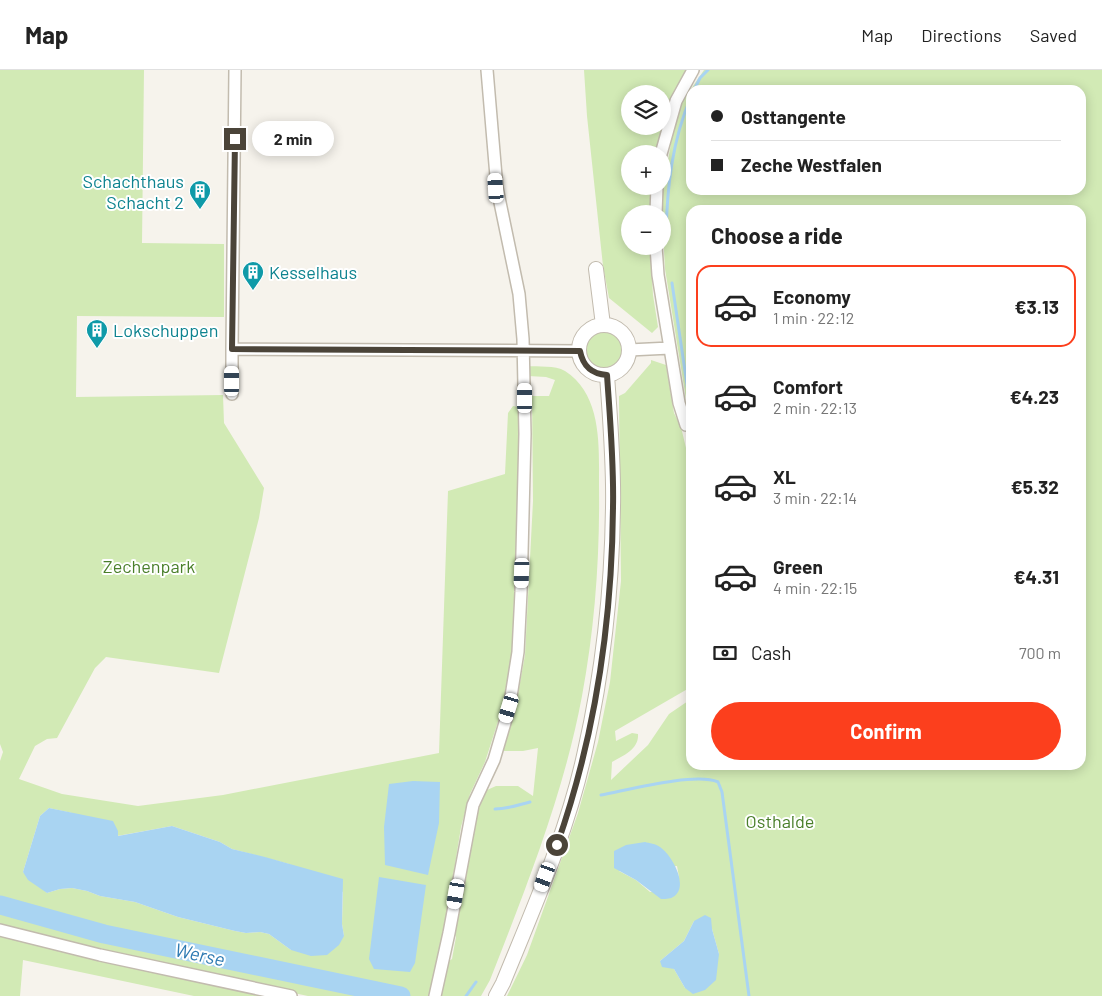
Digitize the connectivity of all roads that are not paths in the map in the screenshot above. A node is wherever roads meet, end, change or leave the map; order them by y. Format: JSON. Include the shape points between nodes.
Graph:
{"nodes":[{"id":1,"x":235,"y":70,"type":"edge"},
{"id":2,"x":487,"y":70,"type":"edge"},
{"id":3,"x":693,"y":70,"type":"edge"},
{"id":4,"x":664,"y":145,"type":"edge"},
{"id":5,"x":657,"y":255,"type":"edge"},
{"id":6,"x":596,"y":270,"type":"dead end"},
{"id":7,"x":603,"y":325,"type":"junction"},
{"id":8,"x":670,"y":348,"type":"junction"},
{"id":9,"x":232,"y":349,"type":"junction"},
{"id":10,"x":524,"y":350,"type":"junction"},
{"id":11,"x":629,"y":350,"type":"junction"},
{"id":12,"x":580,"y":351,"type":"junction"},
{"id":13,"x":607,"y":375,"type":"junction"},
{"id":14,"x":232,"y":394,"type":"dead end"},
{"id":15,"x":686,"y":425,"type":"dead end"},
{"id":16,"x":0,"y":930,"type":"edge"},
{"id":17,"x":436,"y":992,"type":"edge"},
{"id":18,"x":291,"y":996,"type":"edge"},
{"id":19,"x":496,"y":996,"type":"edge"}],
"edges":[{"from":1,"to":9,"type":"street"},
{"from":2,"to":10,"type":"street","via":[[496,188],[518,294]]},
{"from":3,"to":4,"type":"street","via":[[676,101]]},
{"from":5,"to":8,"type":"street"},
{"from":6,"to":7,"type":"street"},
{"from":7,"to":11,"type":"street","via":[[618,329],[628,342]]},
{"from":7,"to":12,"type":"street","via":[[584,336]]},
{"from":8,"to":11,"type":"street"},
{"from":8,"to":15,"type":"street"},
{"from":9,"to":10,"type":"street"},
{"from":9,"to":14,"type":"street"},
{"from":10,"to":12,"type":"street"},
{"from":10,"to":17,"type":"street","via":[[525,482],[518,652],[509,708],[494,760],[473,805]]},
{"from":11,"to":13,"type":"street","via":[[620,369]]},
{"from":12,"to":13,"type":"street","via":[[585,366]]},
{"from":13,"to":19,"type":"street","via":[[613,507],[603,656],[585,752],[568,813],[540,893]]},
{"from":16,"to":18,"type":"street"}]}
